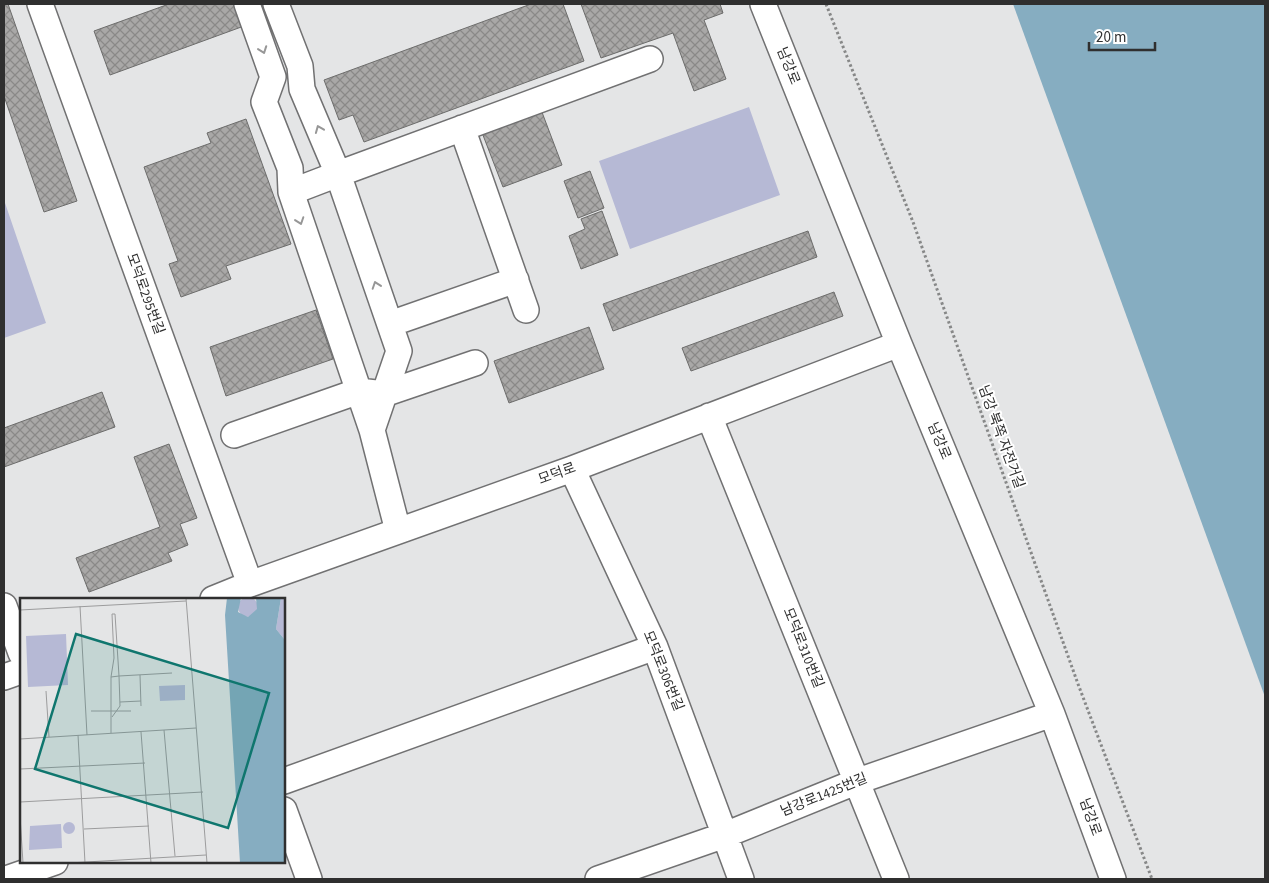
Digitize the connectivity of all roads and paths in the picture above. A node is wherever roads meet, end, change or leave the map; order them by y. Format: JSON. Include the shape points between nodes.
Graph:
{"nodes":[{"id":1,"x":40,"y":4,"type":"edge"},
{"id":2,"x":247,"y":4,"type":"edge"},
{"id":3,"x":276,"y":4,"type":"edge"},
{"id":4,"x":763,"y":4,"type":"edge"},
{"id":5,"x":826,"y":4,"type":"edge"},
{"id":6,"x":650,"y":59,"type":"dead end"},
{"id":7,"x":462,"y":128,"type":"junction"},
{"id":8,"x":338,"y":174,"type":"junction"},
{"id":9,"x":291,"y":192,"type":"junction"},
{"id":10,"x":516,"y":280,"type":"junction"},
{"id":11,"x":526,"y":310,"type":"dead end"},
{"id":12,"x":390,"y":324,"type":"junction"},
{"id":13,"x":899,"y":344,"type":"junction"},
{"id":14,"x":475,"y":363,"type":"dead end"},
{"id":15,"x":359,"y":391,"type":"junction"},
{"id":16,"x":384,"y":394,"type":"junction"},
{"id":17,"x":709,"y":416,"type":"junction"},
{"id":18,"x":372,"y":430,"type":"junction"},
{"id":19,"x":234,"y":435,"type":"dead end"},
{"id":20,"x":572,"y":469,"type":"junction"},
{"id":21,"x":398,"y":531,"type":"junction"},
{"id":22,"x":250,"y":584,"type":"junction"},
{"id":23,"x":215,"y":598,"type":"edge"},
{"id":24,"x":4,"y":606,"type":"edge"},
{"id":25,"x":655,"y":647,"type":"junction"},
{"id":26,"x":20,"y":650,"type":"edge"},
{"id":27,"x":20,"y":671,"type":"edge"},
{"id":28,"x":4,"y":677,"type":"edge"},
{"id":29,"x":1052,"y":714,"type":"junction"},
{"id":30,"x":285,"y":780,"type":"edge"},
{"id":31,"x":858,"y":781,"type":"junction"},
{"id":32,"x":285,"y":813,"type":"edge"},
{"id":33,"x":725,"y":835,"type":"junction"},
{"id":34,"x":52,"y":863,"type":"edge"},
{"id":35,"x":6,"y":879,"type":"edge"},
{"id":36,"x":309,"y":879,"type":"edge"},
{"id":37,"x":598,"y":879,"type":"edge"},
{"id":38,"x":741,"y":879,"type":"edge"},
{"id":39,"x":896,"y":879,"type":"edge"},
{"id":40,"x":1113,"y":879,"type":"edge"},
{"id":41,"x":1152,"y":879,"type":"edge"}],
"edges":[{"from":1,"to":22,"type":"street","name":"모덕로295번길"},
{"from":2,"to":9,"type":"street","one_way":true,"via":[[273,77],[264,102],[290,168]]},
{"from":8,"to":3,"type":"street","one_way":true,"via":[[302,89],[300,66]]},
{"from":4,"to":13,"type":"street","name":"남강로"},
{"from":5,"to":41,"type":"path","name":"남강 북쪽 자전거길","via":[[913,222],[1075,675]]},
{"from":6,"to":7,"type":"street"},
{"from":7,"to":8,"type":"street"},
{"from":7,"to":10,"type":"street"},
{"from":8,"to":9,"type":"street"},
{"from":12,"to":8,"type":"street","one_way":true},
{"from":9,"to":15,"type":"street","one_way":true},
{"from":10,"to":11,"type":"street"},
{"from":10,"to":12,"type":"street"},
{"from":12,"to":16,"type":"street","via":[[399,351]]},
{"from":13,"to":17,"type":"street","name":"모덕로"},
{"from":13,"to":29,"type":"street","name":"남강로"},
{"from":14,"to":16,"type":"street"},
{"from":15,"to":16,"type":"street"},
{"from":15,"to":18,"type":"street"},
{"from":15,"to":19,"type":"street"},
{"from":16,"to":18,"type":"street"},
{"from":17,"to":20,"type":"street","name":"모덕로"},
{"from":17,"to":31,"type":"street","name":"모덕로310번길"},
{"from":18,"to":21,"type":"street"},
{"from":20,"to":21,"type":"street","name":"모덕로"},
{"from":20,"to":25,"type":"street","name":"모덕로306번길"},
{"from":21,"to":22,"type":"street","name":"모덕로"},
{"from":22,"to":23,"type":"street","name":"모덕로"},
{"from":24,"to":26,"type":"street"},
{"from":25,"to":30,"type":"street"},
{"from":25,"to":33,"type":"street","name":"모덕로306번길"},
{"from":27,"to":28,"type":"street"},
{"from":29,"to":31,"type":"street","name":"남강로1425번길"},
{"from":29,"to":40,"type":"street","name":"남강로"},
{"from":31,"to":33,"type":"street","name":"남강로1425번길"},
{"from":31,"to":39,"type":"street","name":"모덕로310번길"},
{"from":32,"to":36,"type":"street"},
{"from":33,"to":37,"type":"street","name":"남강로1425번길"},
{"from":33,"to":38,"type":"street","name":"모덕로306번길"},
{"from":34,"to":35,"type":"street"}]}
